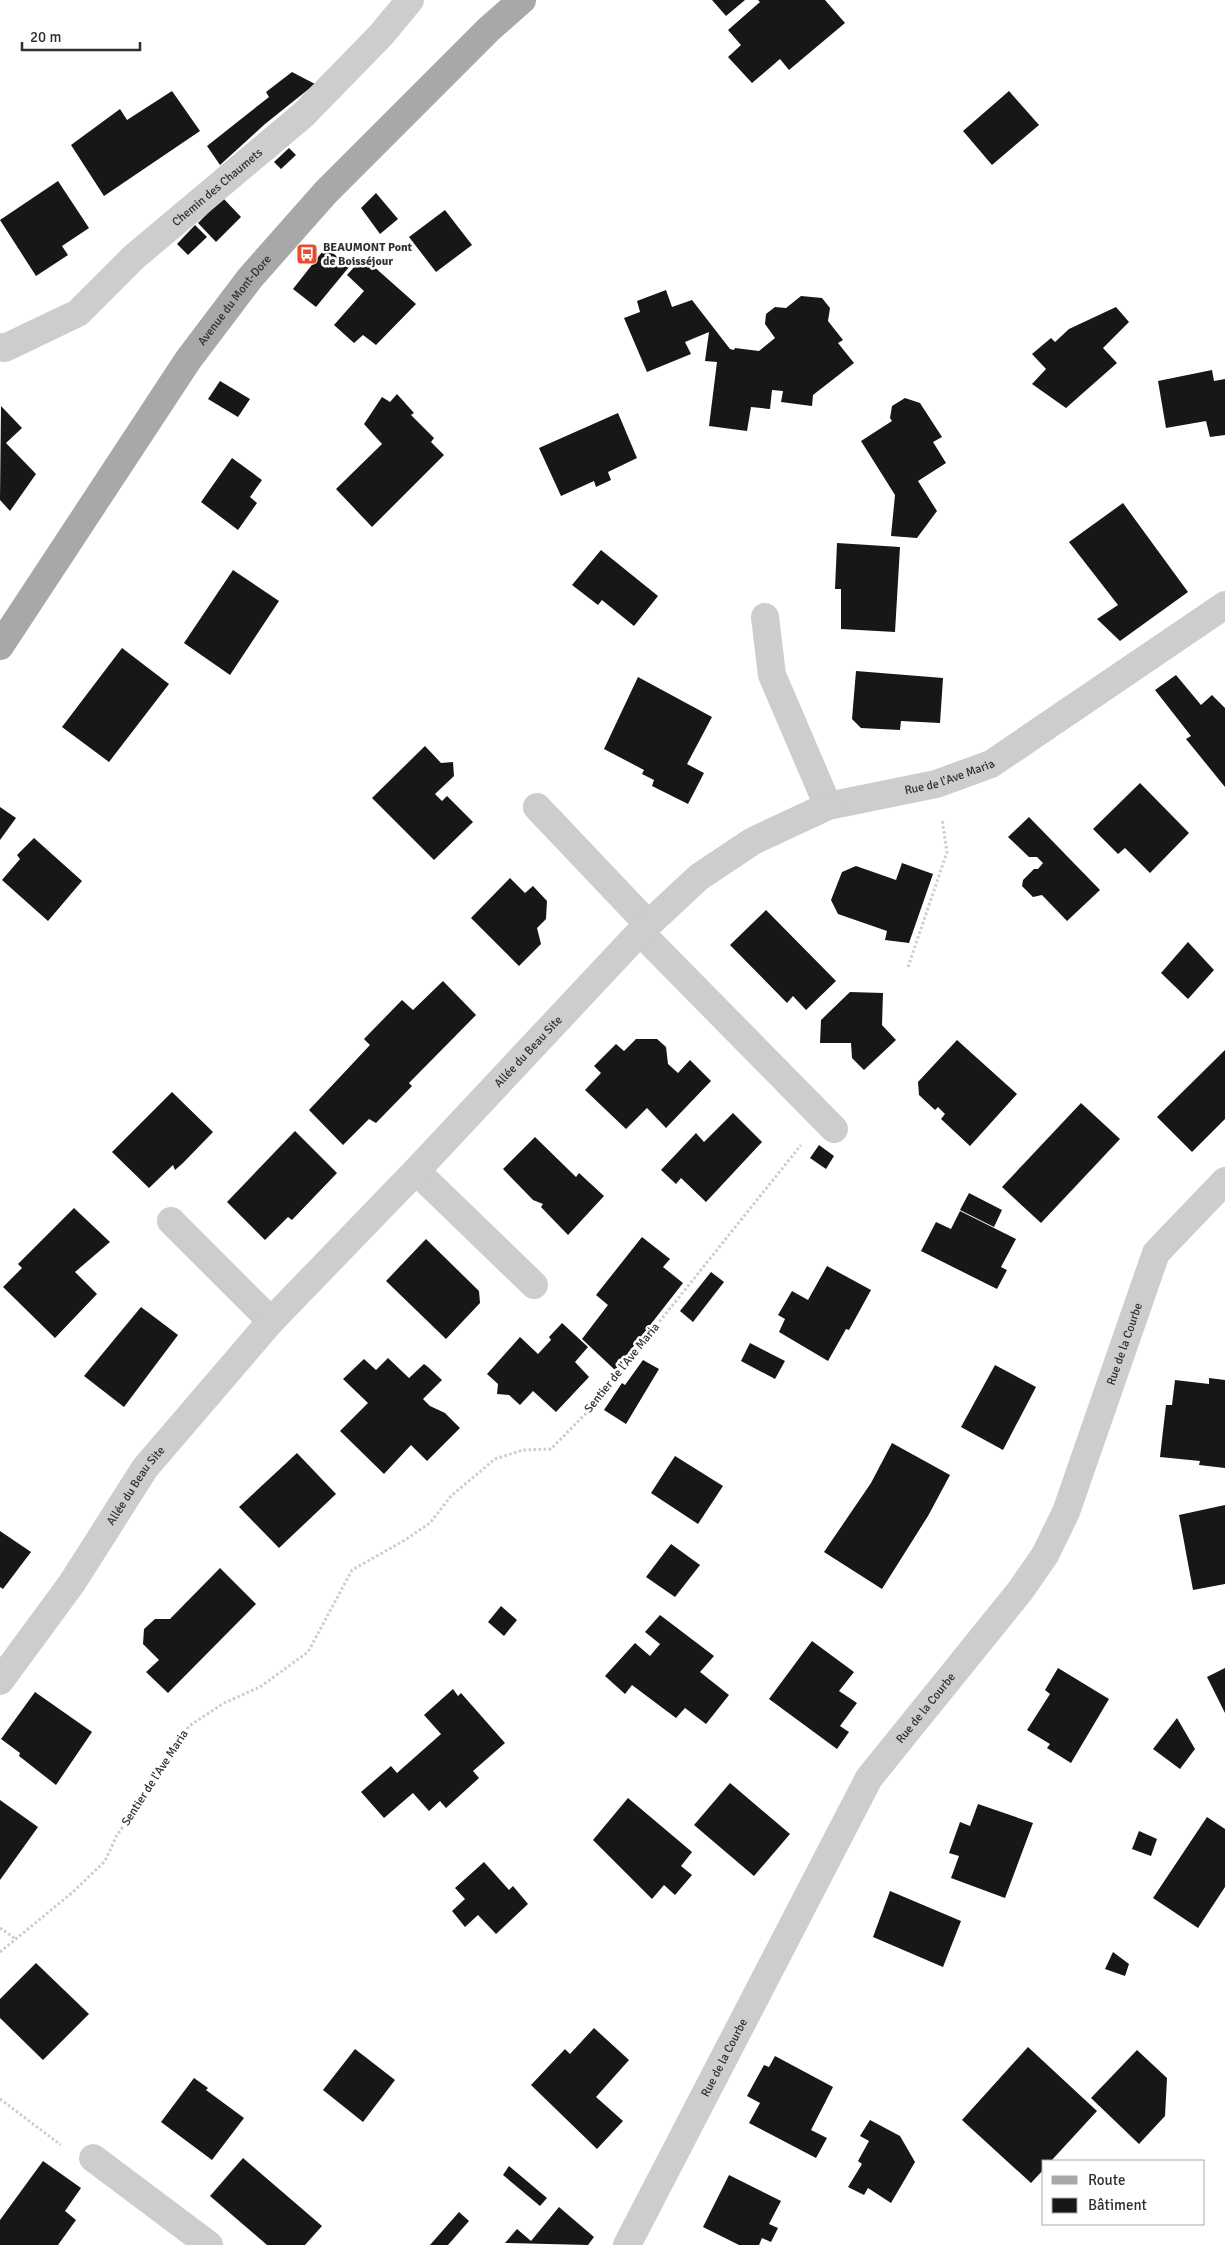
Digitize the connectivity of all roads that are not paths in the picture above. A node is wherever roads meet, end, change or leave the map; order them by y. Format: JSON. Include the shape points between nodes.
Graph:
{"nodes":[{"id":1,"x":410,"y":0,"type":"edge"},
{"id":2,"x":522,"y":0,"type":"edge"},
{"id":3,"x":2,"y":348,"type":"edge"},
{"id":4,"x":1225,"y":605,"type":"edge"},
{"id":5,"x":765,"y":617,"type":"dead end"},
{"id":6,"x":0,"y":646,"type":"edge"},
{"id":7,"x":828,"y":806,"type":"junction"},
{"id":8,"x":537,"y":807,"type":"dead end"},
{"id":9,"x":644,"y":928,"type":"junction"},
{"id":10,"x":829,"y":1123,"type":"road end"},
{"id":11,"x":416,"y":1171,"type":"junction"},
{"id":12,"x":1225,"y":1181,"type":"edge"},
{"id":13,"x":171,"y":1221,"type":"dead end"},
{"id":14,"x":534,"y":1285,"type":"dead end"},
{"id":15,"x":271,"y":1321,"type":"junction"},
{"id":16,"x":5,"y":1665,"type":"edge"},
{"id":17,"x":93,"y":2158,"type":"road end"},
{"id":18,"x":209,"y":2245,"type":"edge"},
{"id":19,"x":627,"y":2245,"type":"edge"}],
"edges":[{"from":1,"to":3,"type":"street","name":"Chemin des Chaumets","via":[[381,35],[303,115],[134,257],[78,313]]},
{"from":2,"to":6,"type":"main road","name":"Avenue du Mont-Dore","via":[[333,185],[250,278],[188,360]]},
{"from":4,"to":7,"type":"street","name":"Rue de l'Ave Maria","via":[[991,764],[936,784]]},
{"from":5,"to":7,"type":"street","via":[[772,674]]},
{"from":7,"to":9,"type":"street","name":"Allée du Beau Site","via":[[753,841],[698,876]]},
{"from":8,"to":9,"type":"street"},
{"from":9,"to":10,"type":"street"},
{"from":9,"to":11,"type":"street","name":"Allée du Beau Site"},
{"from":11,"to":14,"type":"street"},
{"from":11,"to":15,"type":"street","name":"Allée du Beau Site"},
{"from":12,"to":19,"type":"street","name":"Rue de la Courbe","via":[[1156,1253],[1066,1512],[1045,1555],[1020,1591],[869,1778]]},
{"from":13,"to":15,"type":"street"},
{"from":15,"to":16,"type":"street","name":"Allée du Beau Site","via":[[145,1468],[72,1583]]},
{"from":17,"to":18,"type":"street"}]}
